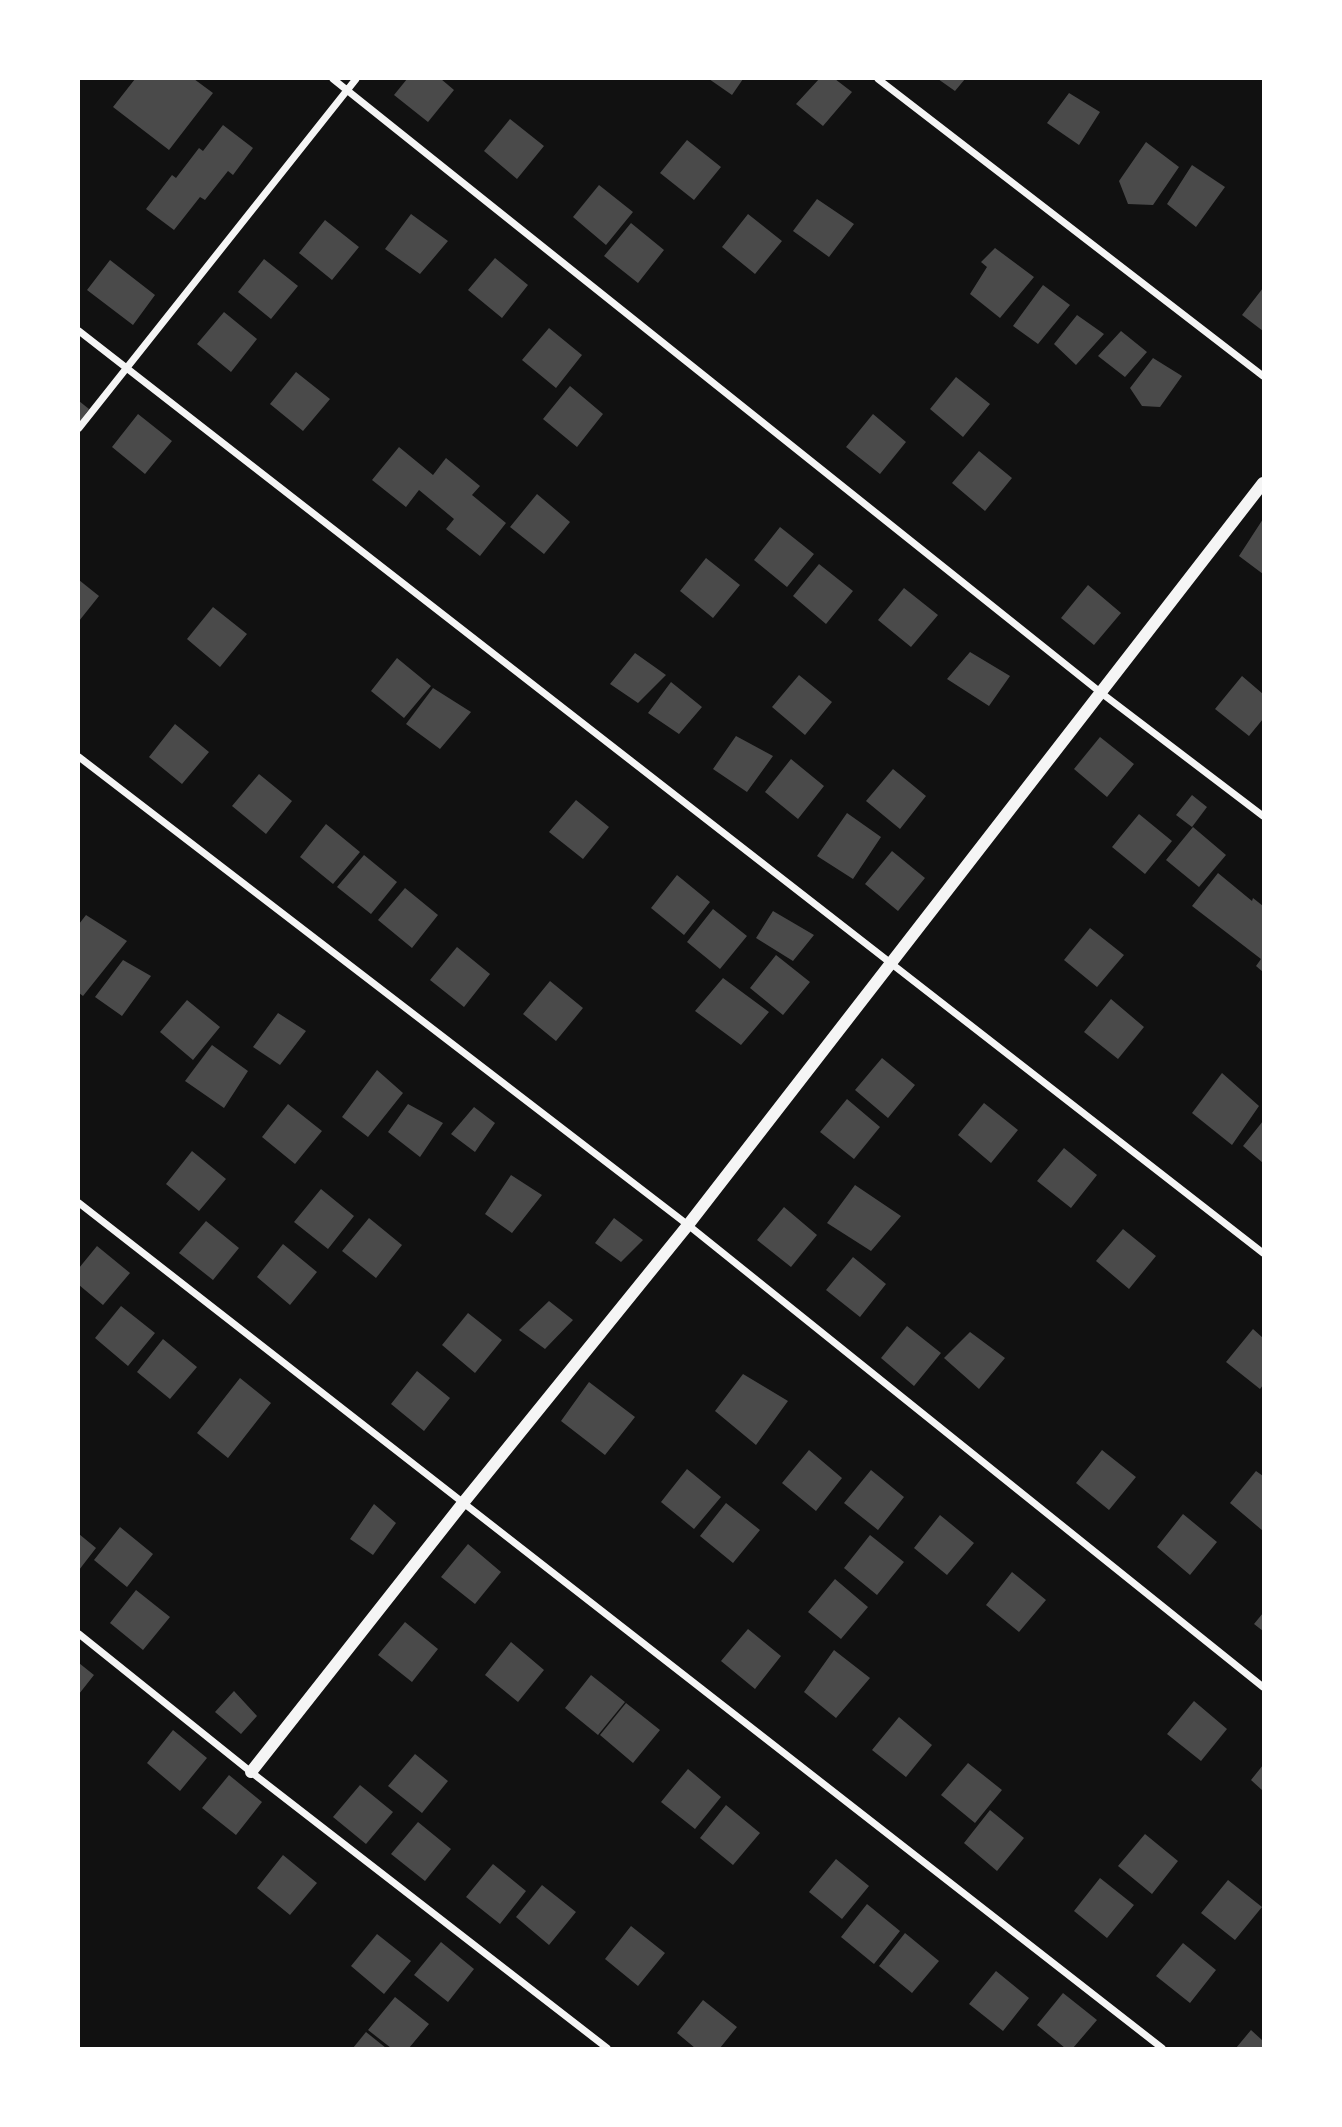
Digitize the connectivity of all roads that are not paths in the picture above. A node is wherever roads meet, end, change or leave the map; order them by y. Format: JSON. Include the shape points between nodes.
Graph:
{"nodes":[{"id":1,"x":333,"y":79,"type":"edge"},
{"id":2,"x":356,"y":79,"type":"edge"},
{"id":3,"x":878,"y":79,"type":"edge"},
{"id":4,"x":346,"y":90,"type":"junction"},
{"id":5,"x":79,"y":331,"type":"edge"},
{"id":6,"x":126,"y":367,"type":"junction"},
{"id":7,"x":1263,"y":376,"type":"edge"},
{"id":8,"x":79,"y":428,"type":"edge"},
{"id":9,"x":1263,"y":482,"type":"edge"},
{"id":10,"x":1100,"y":692,"type":"junction"},
{"id":11,"x":79,"y":757,"type":"edge"},
{"id":12,"x":1263,"y":816,"type":"edge"},
{"id":13,"x":891,"y":963,"type":"junction"},
{"id":14,"x":79,"y":1203,"type":"edge"},
{"id":15,"x":688,"y":1225,"type":"junction"},
{"id":16,"x":1263,"y":1253,"type":"edge"},
{"id":17,"x":463,"y":1503,"type":"junction"},
{"id":18,"x":79,"y":1634,"type":"edge"},
{"id":19,"x":1263,"y":1687,"type":"edge"},
{"id":20,"x":251,"y":1772,"type":"junction"},
{"id":21,"x":607,"y":2048,"type":"edge"},
{"id":22,"x":1162,"y":2048,"type":"edge"}],
"edges":[{"from":1,"to":4,"type":"street"},
{"from":2,"to":4,"type":"street"},
{"from":3,"to":7,"type":"street"},
{"from":4,"to":6,"type":"street"},
{"from":4,"to":10,"type":"street"},
{"from":5,"to":6,"type":"street"},
{"from":6,"to":8,"type":"street"},
{"from":6,"to":13,"type":"street"},
{"from":9,"to":10,"type":"street"},
{"from":10,"to":12,"type":"street"},
{"from":10,"to":13,"type":"street"},
{"from":11,"to":15,"type":"street"},
{"from":13,"to":15,"type":"street"},
{"from":13,"to":16,"type":"street"},
{"from":14,"to":17,"type":"street"},
{"from":15,"to":17,"type":"street"},
{"from":15,"to":19,"type":"street"},
{"from":17,"to":20,"type":"street"},
{"from":17,"to":22,"type":"street"},
{"from":18,"to":20,"type":"street"},
{"from":20,"to":21,"type":"street"}]}
